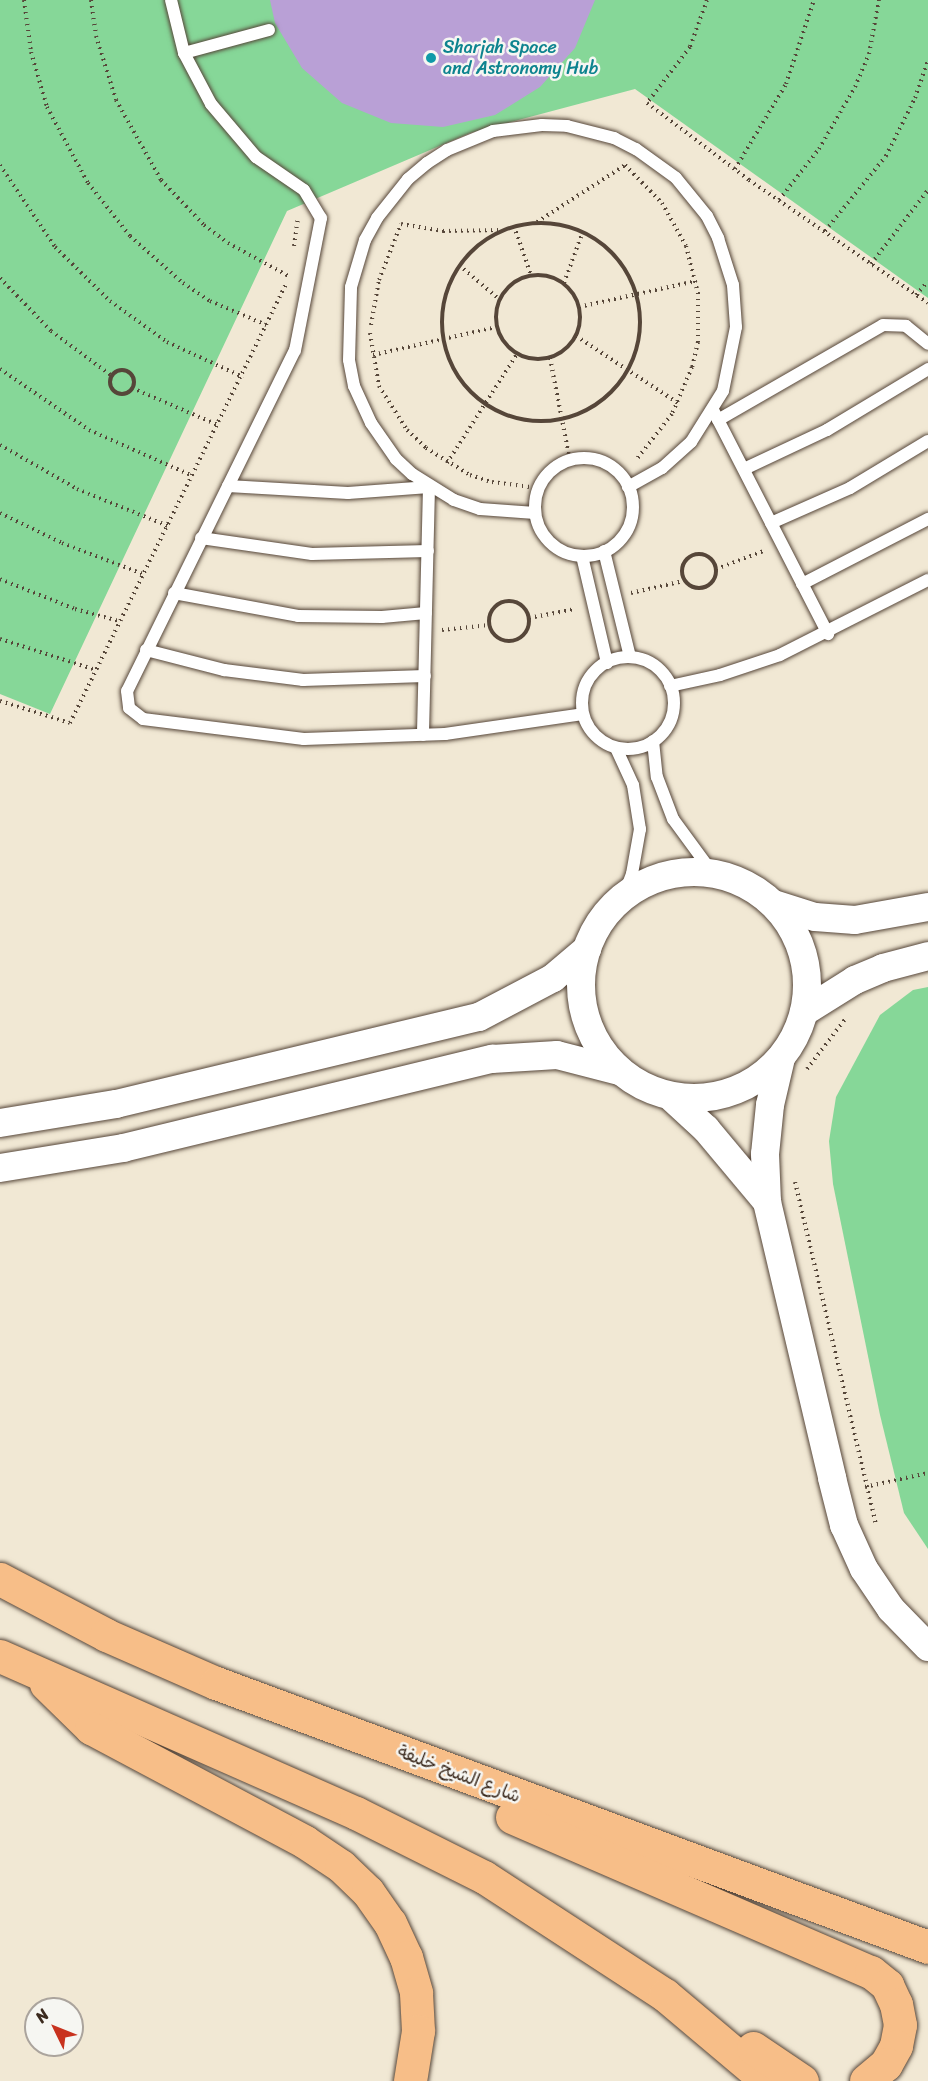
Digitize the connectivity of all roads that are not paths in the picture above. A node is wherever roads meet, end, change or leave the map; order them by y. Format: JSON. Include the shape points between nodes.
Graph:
{"nodes":[{"id":1,"x":171,"y":0,"type":"edge"},
{"id":2,"x":269,"y":30,"type":"dead end"},
{"id":3,"x":184,"y":53,"type":"junction"},
{"id":4,"x":928,"y":344,"type":"edge"},
{"id":5,"x":928,"y":369,"type":"edge"},
{"id":6,"x":716,"y":415,"type":"junction"},
{"id":7,"x":928,"y":441,"type":"edge"},
{"id":8,"x":744,"y":470,"type":"junction"},
{"id":9,"x":625,"y":481,"type":"junction"},
{"id":10,"x":228,"y":486,"type":"junction"},
{"id":11,"x":429,"y":487,"type":"junction"},
{"id":12,"x":535,"y":513,"type":"junction"},
{"id":13,"x":928,"y":519,"type":"edge"},
{"id":14,"x":771,"y":523,"type":"junction"},
{"id":15,"x":201,"y":538,"type":"junction"},
{"id":16,"x":428,"y":551,"type":"junction"},
{"id":17,"x":604,"y":551,"type":"junction"},
{"id":18,"x":582,"y":556,"type":"junction"},
{"id":19,"x":928,"y":580,"type":"edge"},
{"id":20,"x":802,"y":584,"type":"junction"},
{"id":21,"x":174,"y":593,"type":"junction"},
{"id":22,"x":426,"y":613,"type":"junction"},
{"id":23,"x":828,"y":634,"type":"junction"},
{"id":24,"x":146,"y":650,"type":"junction"},
{"id":25,"x":630,"y":657,"type":"junction"},
{"id":26,"x":607,"y":663,"type":"junction"},
{"id":27,"x":424,"y":676,"type":"junction"},
{"id":28,"x":670,"y":686,"type":"junction"},
{"id":29,"x":583,"y":714,"type":"junction"},
{"id":30,"x":423,"y":735,"type":"junction"},
{"id":31,"x":652,"y":741,"type":"junction"},
{"id":32,"x":616,"y":748,"type":"junction"},
{"id":33,"x":712,"y":872,"type":"junction"},
{"id":34,"x":624,"y":895,"type":"junction"},
{"id":35,"x":774,"y":904,"type":"junction"},
{"id":36,"x":928,"y":907,"type":"edge"},
{"id":37,"x":587,"y":949,"type":"junction"},
{"id":38,"x":928,"y":957,"type":"edge"},
{"id":39,"x":804,"y":1012,"type":"junction"},
{"id":40,"x":793,"y":1065,"type":"junction"},
{"id":41,"x":619,"y":1071,"type":"junction"},
{"id":42,"x":670,"y":1096,"type":"junction"},
{"id":43,"x":0,"y":1123,"type":"edge"},
{"id":44,"x":0,"y":1168,"type":"edge"},
{"id":45,"x":767,"y":1202,"type":"junction"},
{"id":46,"x":0,"y":1579,"type":"edge"},
{"id":47,"x":928,"y":1647,"type":"edge"},
{"id":48,"x":0,"y":1656,"type":"edge"},
{"id":49,"x":40,"y":1675,"type":"junction"},
{"id":50,"x":319,"y":1720,"type":"junction"},
{"id":51,"x":928,"y":1947,"type":"edge"},
{"id":52,"x":665,"y":1995,"type":"junction"},
{"id":53,"x":410,"y":2081,"type":"edge"},
{"id":54,"x":767,"y":2081,"type":"edge"},
{"id":55,"x":802,"y":2081,"type":"edge"},
{"id":56,"x":866,"y":2081,"type":"edge"}],
"edges":[{"from":1,"to":3,"type":"lane"},
{"from":2,"to":3,"type":"lane"},
{"from":3,"to":10,"type":"lane","via":[[211,104],[244,147],[312,198],[321,218],[300,336]]},
{"from":4,"to":6,"type":"lane","via":[[906,326],[883,325]]},
{"from":5,"to":8,"type":"lane","via":[[827,430]]},
{"from":6,"to":8,"type":"lane"},
{"from":6,"to":9,"type":"lane","via":[[677,455]]},
{"from":6,"to":11,"type":"lane","via":[[730,370],[736,306],[718,238],[692,196],[657,162],[614,138],[567,126],[493,131],[447,150],[408,179],[365,240],[351,287],[349,360],[354,386],[382,442]]},
{"from":7,"to":14,"type":"lane","via":[[850,488]]},
{"from":8,"to":14,"type":"lane"},
{"from":9,"to":12,"type":"lane","via":[[602,462],[570,460],[554,468],[538,488]]},
{"from":9,"to":17,"type":"lane","via":[[632,512],[630,524],[615,544]]},
{"from":10,"to":11,"type":"lane","via":[[348,493]]},
{"from":10,"to":15,"type":"lane"},
{"from":11,"to":12,"type":"lane","via":[[480,509]]},
{"from":11,"to":16,"type":"lane"},
{"from":12,"to":18,"type":"lane","via":[[550,543]]},
{"from":13,"to":20,"type":"lane"},
{"from":14,"to":20,"type":"lane"},
{"from":15,"to":16,"type":"lane","via":[[312,554]]},
{"from":15,"to":21,"type":"lane"},
{"from":16,"to":22,"type":"lane"},
{"from":17,"to":18,"type":"lane"},
{"from":17,"to":25,"type":"lane"},
{"from":18,"to":26,"type":"lane"},
{"from":19,"to":23,"type":"lane"},
{"from":20,"to":23,"type":"lane"},
{"from":21,"to":22,"type":"lane","via":[[246,610],[298,616],[372,618]]},
{"from":21,"to":24,"type":"lane"},
{"from":22,"to":27,"type":"lane"},
{"from":23,"to":28,"type":"lane","via":[[750,667]]},
{"from":24,"to":27,"type":"lane","via":[[224,670],[303,680]]},
{"from":24,"to":30,"type":"lane","via":[[127,691],[129,708],[143,719],[304,739]]},
{"from":25,"to":26,"type":"lane"},
{"from":25,"to":28,"type":"lane","via":[[658,669]]},
{"from":26,"to":29,"type":"lane","via":[[586,684]]},
{"from":27,"to":30,"type":"lane"},
{"from":28,"to":31,"type":"lane","via":[[671,716]]},
{"from":29,"to":30,"type":"lane"},
{"from":29,"to":32,"type":"lane","via":[[595,736]]},
{"from":31,"to":32,"type":"lane","via":[[642,747]]},
{"from":31,"to":33,"type":"lane","via":[[657,777],[673,819]]},
{"from":32,"to":34,"type":"lane","via":[[633,785],[640,830]]},
{"from":33,"to":34,"type":"street","via":[[685,872],[653,879]]},
{"from":33,"to":35,"type":"street","via":[[748,885]]},
{"from":34,"to":37,"type":"street","via":[[602,920]]},
{"from":35,"to":36,"type":"street","via":[[815,917],[855,920]]},
{"from":35,"to":39,"type":"street","via":[[792,927],[804,954]]},
{"from":37,"to":41,"type":"street","via":[[580,981],[584,1015],[598,1046]]},
{"from":37,"to":43,"type":"street","via":[[553,978],[479,1017],[116,1104]]},
{"from":38,"to":39,"type":"street","via":[[883,968],[855,980]]},
{"from":39,"to":40,"type":"street"},
{"from":40,"to":42,"type":"street","via":[[711,1097]]},
{"from":40,"to":45,"type":"street","via":[[770,1105],[765,1154]]},
{"from":41,"to":42,"type":"street","via":[[643,1087]]},
{"from":41,"to":44,"type":"street","via":[[557,1054],[492,1059],[123,1148]]},
{"from":42,"to":45,"type":"street","via":[[706,1129]]},
{"from":45,"to":47,"type":"street","via":[[844,1525],[864,1569],[891,1609]]},
{"from":46,"to":50,"type":"highway","name":"شارع الشيخ خليفة","via":[[160,1660]]},
{"from":48,"to":49,"type":"highway"},
{"from":49,"to":52,"type":"highway","via":[[421,1843],[546,1914]]},
{"from":49,"to":53,"type":"highway","via":[[91,1728],[305,1842],[341,1866],[368,1892],[399,1940],[416,1993],[418,2031]]},
{"from":50,"to":51,"type":"highway","name":"شارع الشيخ خليفة"},
{"from":50,"to":56,"type":"highway","via":[[354,1752],[871,1972],[887,1985],[900,2025],[896,2046],[886,2064]]},
{"from":52,"to":54,"type":"highway"},
{"from":52,"to":55,"type":"highway","via":[[711,2016]]}]}
